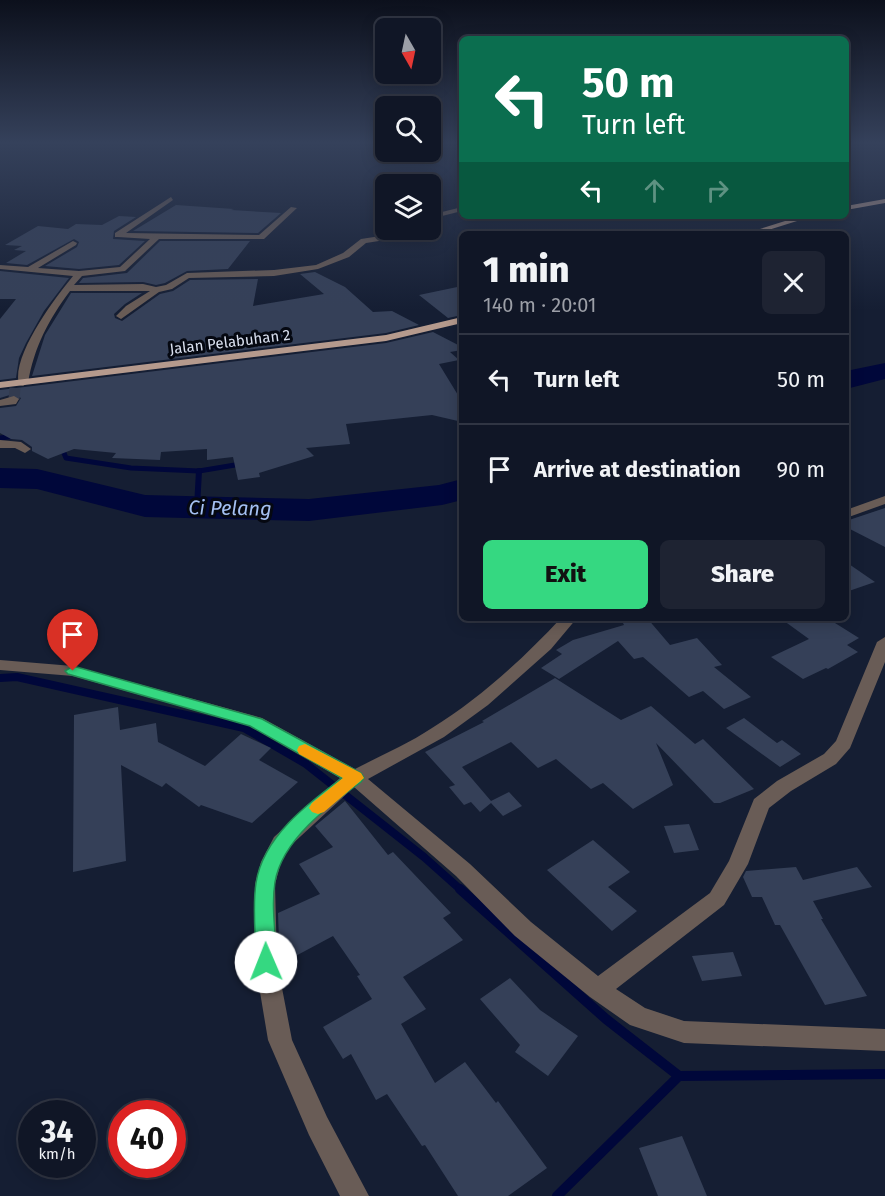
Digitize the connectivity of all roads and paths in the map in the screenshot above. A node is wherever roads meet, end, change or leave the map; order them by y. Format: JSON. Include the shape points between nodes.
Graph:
{"nodes":[{"id":1,"x":171,"y":199,"type":"dead end"},
{"id":2,"x":885,"y":201,"type":"edge"},
{"id":3,"x":849,"y":207,"type":"edge"},
{"id":4,"x":293,"y":208,"type":"dead end"},
{"id":5,"x":459,"y":210,"type":"edge"},
{"id":6,"x":441,"y":215,"type":"edge"},
{"id":7,"x":791,"y":219,"type":"edge"},
{"id":8,"x":757,"y":231,"type":"edge"},
{"id":9,"x":158,"y":237,"type":"junction"},
{"id":10,"x":375,"y":239,"type":"edge"},
{"id":11,"x":73,"y":243,"type":"dead end"},
{"id":12,"x":0,"y":267,"type":"edge"},
{"id":13,"x":30,"y":269,"type":"junction"},
{"id":14,"x":79,"y":274,"type":"junction"},
{"id":15,"x":69,"y":288,"type":"junction"},
{"id":16,"x":156,"y":290,"type":"junction"},
{"id":17,"x":121,"y":316,"type":"dead end"},
{"id":18,"x":459,"y":321,"type":"edge"},
{"id":19,"x":0,"y":385,"type":"edge"},
{"id":20,"x":17,"y":388,"type":"junction"},
{"id":21,"x":0,"y":404,"type":"edge"},
{"id":22,"x":0,"y":444,"type":"edge"},
{"id":23,"x":25,"y":450,"type":"dead end"},
{"id":24,"x":885,"y":500,"type":"edge"},
{"id":25,"x":849,"y":513,"type":"edge"},
{"id":26,"x":566,"y":621,"type":"edge"},
{"id":27,"x":885,"y":642,"type":"edge"},
{"id":28,"x":0,"y":665,"type":"edge"},
{"id":29,"x":352,"y":780,"type":"junction"},
{"id":30,"x":598,"y":990,"type":"junction"},
{"id":31,"x":885,"y":1040,"type":"edge"},
{"id":32,"x":355,"y":1196,"type":"edge"}],
"edges":[{"from":1,"to":9,"type":"street","via":[[118,236]]},
{"from":2,"to":3,"type":"main road"},
{"from":4,"to":9,"type":"street","via":[[260,237]]},
{"from":5,"to":6,"type":"street"},
{"from":7,"to":8,"type":"main road"},
{"from":9,"to":14,"type":"street","via":[[122,269]]},
{"from":10,"to":16,"type":"street","via":[[364,241],[346,255],[318,267],[187,276]]},
{"from":11,"to":13,"type":"street"},
{"from":12,"to":13,"type":"street"},
{"from":13,"to":14,"type":"street"},
{"from":14,"to":15,"type":"street"},
{"from":15,"to":16,"type":"street"},
{"from":15,"to":20,"type":"street","via":[[44,318]]},
{"from":16,"to":17,"type":"street"},
{"from":18,"to":20,"type":"main road","name":"Jalan Pelabuhan 2","via":[[386,338]]},
{"from":19,"to":20,"type":"main road","name":"Jalan Pelabuhan 2"},
{"from":20,"to":21,"type":"street","via":[[12,402]]},
{"from":22,"to":23,"type":"street"},
{"from":24,"to":25,"type":"street"},
{"from":26,"to":29,"type":"street","via":[[482,701],[438,733]]},
{"from":27,"to":30,"type":"street","via":[[844,744],[830,759],[761,804],[738,864],[717,899]]},
{"from":28,"to":29,"type":"street","via":[[73,671],[256,722]]},
{"from":29,"to":30,"type":"street","via":[[463,870],[523,929]]},
{"from":29,"to":32,"type":"street","via":[[281,843],[265,884],[266,962],[280,1041]]},
{"from":30,"to":31,"type":"street","via":[[638,1017],[684,1032]]}]}
